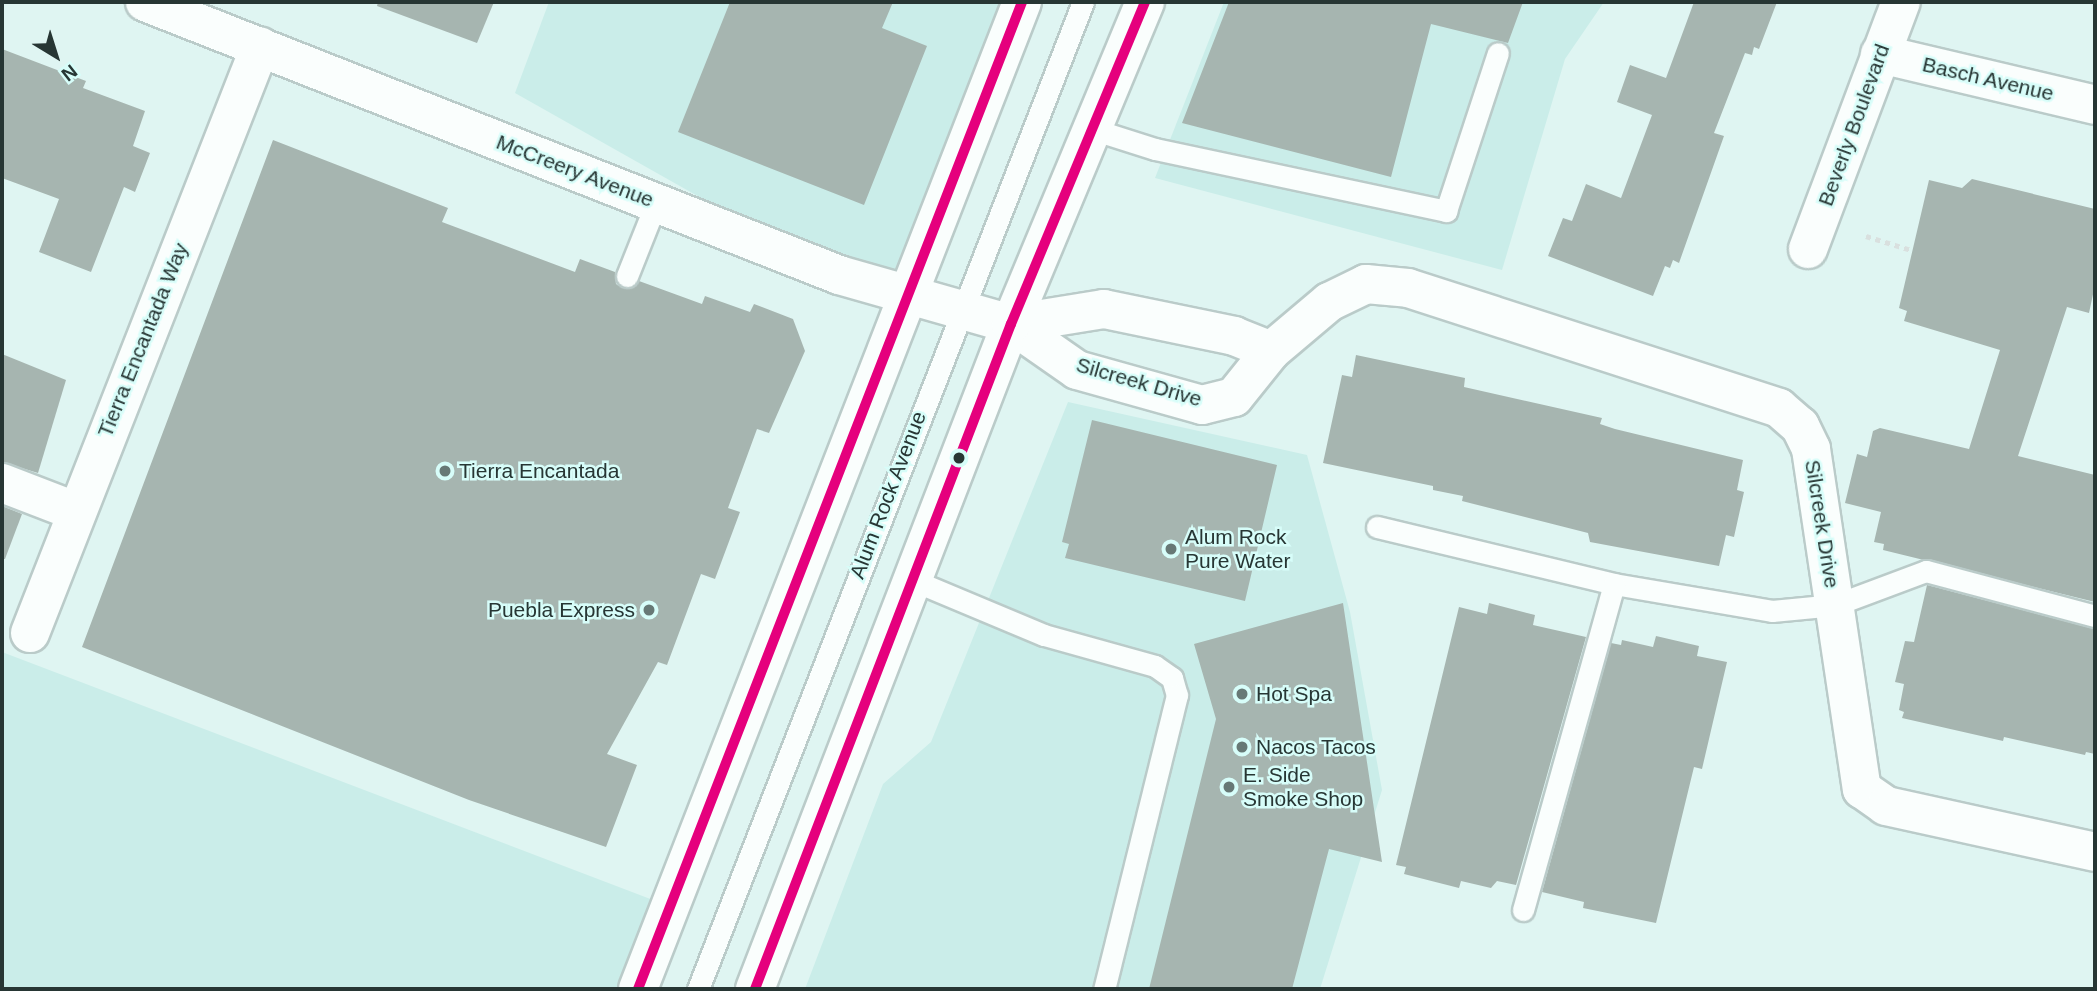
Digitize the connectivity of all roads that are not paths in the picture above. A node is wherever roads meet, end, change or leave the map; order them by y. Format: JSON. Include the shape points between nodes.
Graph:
{"nodes":[{"id":1,"x":1022,"y":2,"type":"edge"},
{"id":2,"x":1083,"y":2,"type":"edge"},
{"id":3,"x":1145,"y":2,"type":"edge"},
{"id":4,"x":1901,"y":2,"type":"edge"},
{"id":5,"x":157,"y":4,"type":"edge"},
{"id":6,"x":260,"y":47,"type":"junction"},
{"id":7,"x":1498,"y":53,"type":"dead end"},
{"id":8,"x":1880,"y":54,"type":"junction"},
{"id":9,"x":2095,"y":105,"type":"edge"},
{"id":10,"x":1093,"y":129,"type":"junction"},
{"id":11,"x":656,"y":203,"type":"junction"},
{"id":12,"x":1808,"y":249,"type":"dead end"},
{"id":13,"x":627,"y":276,"type":"dead end"},
{"id":14,"x":909,"y":294,"type":"junction"},
{"id":15,"x":960,"y":310,"type":"junction"},
{"id":16,"x":1011,"y":324,"type":"junction"},
{"id":17,"x":1271,"y":351,"type":"junction"},
{"id":18,"x":2,"y":483,"type":"edge"},
{"id":19,"x":75,"y":511,"type":"junction"},
{"id":20,"x":1377,"y":527,"type":"dead end"},
{"id":21,"x":910,"y":579,"type":"junction"},
{"id":22,"x":1614,"y":584,"type":"junction"},
{"id":23,"x":1835,"y":605,"type":"junction"},
{"id":24,"x":2095,"y":616,"type":"edge"},
{"id":25,"x":30,"y":633,"type":"dead end"},
{"id":26,"x":2095,"y":852,"type":"edge"},
{"id":27,"x":1523,"y":910,"type":"dead end"},
{"id":28,"x":638,"y":989,"type":"edge"},
{"id":29,"x":698,"y":989,"type":"edge"},
{"id":30,"x":755,"y":989,"type":"edge"},
{"id":31,"x":1104,"y":989,"type":"edge"}],
"edges":[{"from":1,"to":14,"type":"street"},
{"from":2,"to":15,"type":"lane","name":"Alum Rock Avenue"},
{"from":3,"to":10,"type":"street"},
{"from":4,"to":8,"type":"street","name":"Beverly Boulevard"},
{"from":5,"to":6,"type":"street","name":"McCreery Avenue"},
{"from":6,"to":11,"type":"street","name":"McCreery Avenue"},
{"from":6,"to":19,"type":"street","name":"Tierra Encantada Way"},
{"from":7,"to":10,"type":"lane","via":[[1446,211],[1155,149]]},
{"from":8,"to":9,"type":"street","name":"Basch Avenue"},
{"from":8,"to":12,"type":"street","name":"Beverly Boulevard"},
{"from":10,"to":16,"type":"street"},
{"from":11,"to":13,"type":"lane"},
{"from":11,"to":14,"type":"street","name":"McCreery Avenue","via":[[839,275]]},
{"from":14,"to":15,"type":"street","name":"McCreery Avenue"},
{"from":14,"to":28,"type":"street"},
{"from":15,"to":16,"type":"street","name":"McCreery Avenue"},
{"from":15,"to":29,"type":"lane","name":"Alum Rock Avenue"},
{"from":16,"to":17,"type":"street","via":[[1104,309],[1234,336]]},
{"from":16,"to":17,"type":"street","name":"Silcreek Drive","via":[[1077,370],[1202,405],[1234,397]]},
{"from":16,"to":21,"type":"street"},
{"from":17,"to":23,"type":"street","name":"Silcreek Drive","via":[[1329,302],[1366,284],[1408,288],[1779,408],[1800,426],[1811,449]]},
{"from":18,"to":19,"type":"street"},
{"from":19,"to":25,"type":"street","name":"Tierra Encantada Way"},
{"from":20,"to":22,"type":"lane"},
{"from":21,"to":30,"type":"street"},
{"from":21,"to":31,"type":"lane","via":[[1044,635],[1155,666],[1172,678],[1177,695]]},
{"from":22,"to":23,"type":"lane","via":[[1772,611]]},
{"from":22,"to":27,"type":"lane"},
{"from":23,"to":24,"type":"lane","via":[[1926,571]]},
{"from":23,"to":26,"type":"street","name":"Silcreek Drive","via":[[1862,789],[1886,806]]}]}
